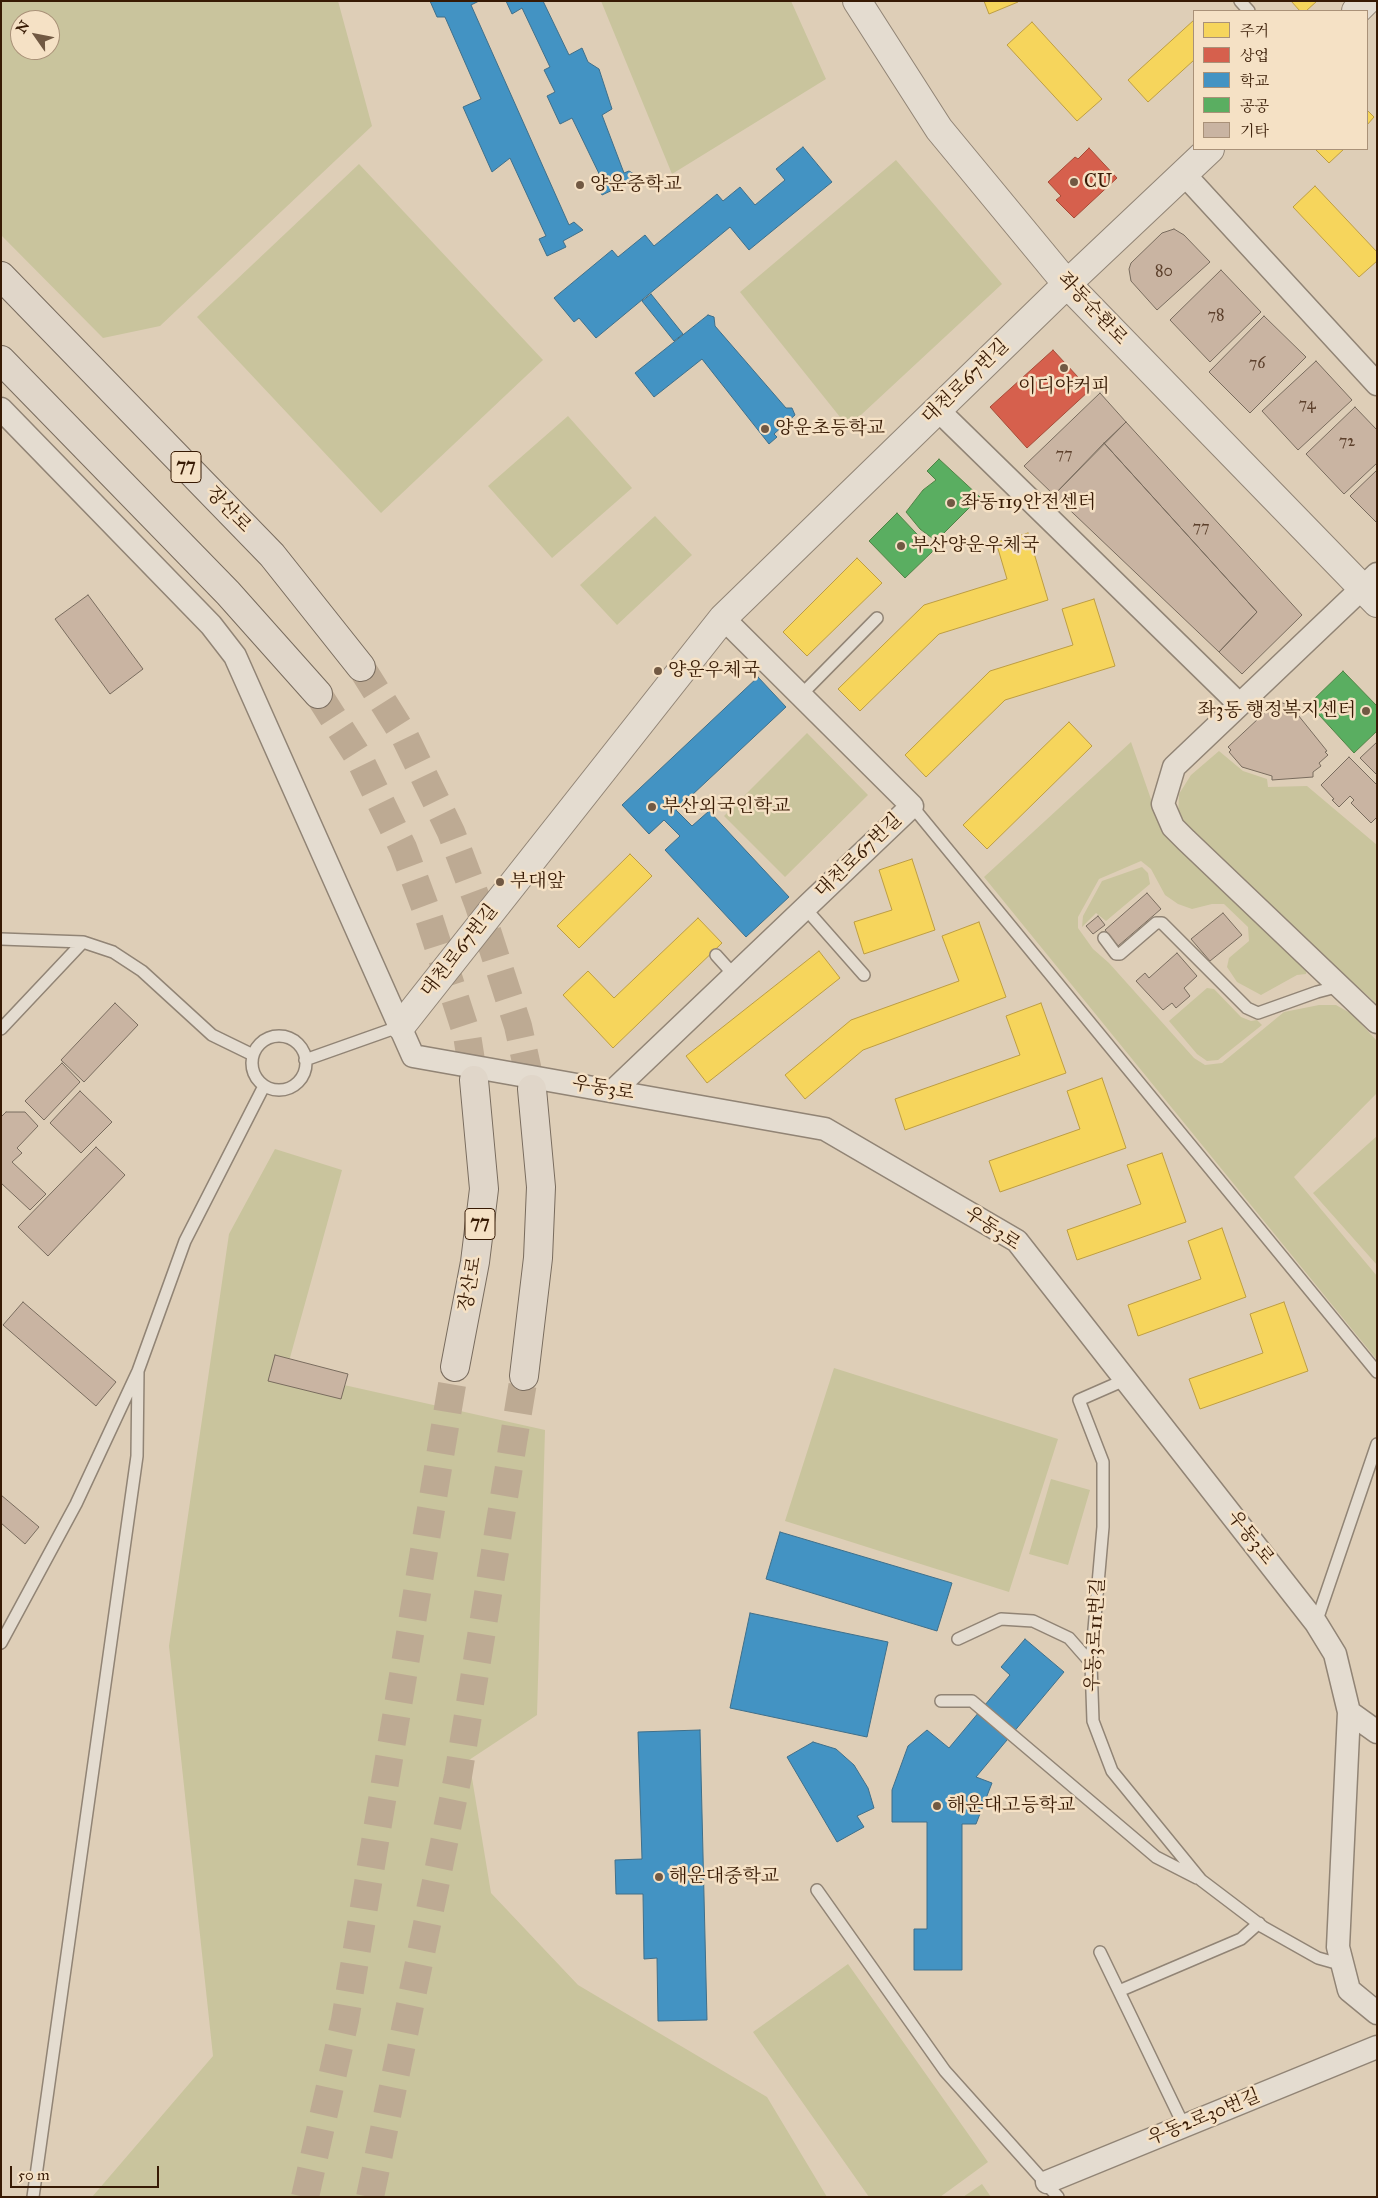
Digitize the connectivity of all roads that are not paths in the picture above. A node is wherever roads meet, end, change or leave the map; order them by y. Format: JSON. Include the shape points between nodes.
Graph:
{"nodes":[{"id":1,"x":857,"y":1,"type":"edge"},
{"id":2,"x":1366,"y":1,"type":"edge"},
{"id":3,"x":1357,"y":10,"type":"edge"},
{"id":4,"x":1209,"y":150,"type":"edge"},
{"id":5,"x":1184,"y":174,"type":"junction"},
{"id":6,"x":1,"y":276,"type":"edge"},
{"id":7,"x":1067,"y":284,"type":"junction"},
{"id":8,"x":1,"y":360,"type":"edge"},
{"id":9,"x":1377,"y":384,"type":"edge"},
{"id":10,"x":1,"y":409,"type":"edge"},
{"id":11,"x":938,"y":410,"type":"junction"},
{"id":12,"x":1372,"y":588,"type":"edge"},
{"id":13,"x":723,"y":618,"type":"junction"},
{"id":14,"x":877,"y":618,"type":"dead end"},
{"id":15,"x":361,"y":668,"type":"tunnel mouth"},
{"id":16,"x":318,"y":694,"type":"tunnel mouth"},
{"id":17,"x":801,"y":695,"type":"junction"},
{"id":18,"x":1239,"y":704,"type":"junction"},
{"id":19,"x":912,"y":806,"type":"junction"},
{"id":20,"x":805,"y":908,"type":"junction"},
{"id":21,"x":1104,"y":938,"type":"dead end"},
{"id":22,"x":1,"y":939,"type":"edge"},
{"id":23,"x":83,"y":942,"type":"junction"},
{"id":24,"x":716,"y":955,"type":"dead end"},
{"id":25,"x":734,"y":975,"type":"junction"},
{"id":26,"x":864,"y":975,"type":"dead end"},
{"id":27,"x":1341,"y":986,"type":"junction"},
{"id":28,"x":1377,"y":1022,"type":"edge"},
{"id":29,"x":401,"y":1026,"type":"junction"},
{"id":30,"x":1,"y":1029,"type":"edge"},
{"id":31,"x":253,"y":1055,"type":"junction"},
{"id":32,"x":305,"y":1060,"type":"junction"},
{"id":33,"x":474,"y":1080,"type":"tunnel mouth"},
{"id":34,"x":264,"y":1086,"type":"junction"},
{"id":35,"x":532,"y":1089,"type":"tunnel mouth"},
{"id":36,"x":613,"y":1091,"type":"junction"},
{"id":37,"x":455,"y":1368,"type":"tunnel mouth"},
{"id":38,"x":138,"y":1371,"type":"junction"},
{"id":39,"x":1377,"y":1372,"type":"edge"},
{"id":40,"x":524,"y":1376,"type":"tunnel mouth"},
{"id":41,"x":1127,"y":1379,"type":"junction"},
{"id":42,"x":1377,"y":1444,"type":"edge"},
{"id":43,"x":1316,"y":1623,"type":"junction"},
{"id":44,"x":3,"y":1637,"type":"edge"},
{"id":45,"x":958,"y":1639,"type":"dead end"},
{"id":46,"x":1091,"y":1663,"type":"junction"},
{"id":47,"x":941,"y":1701,"type":"dead end"},
{"id":48,"x":1349,"y":1712,"type":"junction"},
{"id":49,"x":1377,"y":1732,"type":"edge"},
{"id":50,"x":1201,"y":1880,"type":"junction"},
{"id":51,"x":817,"y":1890,"type":"dead end"},
{"id":52,"x":1259,"y":1923,"type":"junction"},
{"id":53,"x":1100,"y":1952,"type":"dead end"},
{"id":54,"x":1343,"y":1965,"type":"junction"},
{"id":55,"x":1119,"y":1991,"type":"junction"},
{"id":56,"x":1377,"y":2012,"type":"edge"},
{"id":57,"x":1377,"y":2047,"type":"edge"},
{"id":58,"x":1184,"y":2126,"type":"junction"},
{"id":59,"x":1053,"y":2190,"type":"edge"},
{"id":60,"x":33,"y":2197,"type":"edge"}],
"edges":[{"from":1,"to":7,"type":"street","name":"좌동순환로","via":[[939,129]]},
{"from":2,"to":3,"type":"street"},
{"from":4,"to":5,"type":"street","name":"대천로67번길"},
{"from":5,"to":7,"type":"street","name":"대천로67번길"},
{"from":5,"to":9,"type":"street"},
{"from":6,"to":15,"type":"highway","name":"장산로","number":"77","via":[[272,555]]},
{"from":7,"to":11,"type":"street","name":"대천로67번길"},
{"from":7,"to":12,"type":"street","name":"좌동순환로"},
{"from":8,"to":16,"type":"highway","via":[[228,593]]},
{"from":10,"to":29,"type":"street","via":[[211,625],[234,656]]},
{"from":11,"to":13,"type":"street","name":"대천로67번길"},
{"from":11,"to":18,"type":"street"},
{"from":12,"to":18,"type":"street","name":"좌동순환로"},
{"from":13,"to":17,"type":"street","name":"대천로67번길"},
{"from":13,"to":29,"type":"street","name":"대천로67번길"},
{"from":14,"to":17,"type":"lane"},
{"from":17,"to":19,"type":"street","name":"대천로67번길"},
{"from":18,"to":27,"type":"street","name":"좌동순환로","via":[[1174,767],[1163,804],[1173,827]]},
{"from":19,"to":20,"type":"street","name":"대천로67번길"},
{"from":19,"to":39,"type":"lane"},
{"from":20,"to":25,"type":"street","name":"대천로67번길"},
{"from":20,"to":26,"type":"lane"},
{"from":21,"to":27,"type":"lane","via":[[1116,954],[1120,954],[1156,923],[1162,923],[1246,1008],[1258,1013]]},
{"from":22,"to":23,"type":"lane"},
{"from":23,"to":30,"type":"lane"},
{"from":23,"to":31,"type":"lane","via":[[113,952],[142,971],[212,1035]]},
{"from":24,"to":25,"type":"lane"},
{"from":25,"to":36,"type":"street","name":"대천로67번길"},
{"from":27,"to":28,"type":"street","name":"좌동순환로"},
{"from":29,"to":32,"type":"lane"},
{"from":29,"to":36,"type":"street","name":"우동3로","via":[[414,1056]]},
{"from":31,"to":32,"type":"lane","via":[[264,1041],[281,1036],[297,1044]]},
{"from":31,"to":34,"type":"lane","via":[[253,1072]]},
{"from":32,"to":34,"type":"lane","via":[[302,1077],[289,1088]]},
{"from":33,"to":37,"type":"highway","name":"장산로","number":"77","via":[[484,1189],[475,1262]]},
{"from":34,"to":38,"type":"lane","via":[[185,1241]]},
{"from":35,"to":40,"type":"highway","via":[[541,1188],[538,1258]]},
{"from":36,"to":41,"type":"street","name":"우동3로","via":[[825,1129],[1017,1241]]},
{"from":38,"to":44,"type":"lane","via":[[76,1504]]},
{"from":38,"to":60,"type":"lane","via":[[137,1456]]},
{"from":41,"to":43,"type":"street","name":"우동3로"},
{"from":41,"to":46,"type":"lane","name":"우동3로11번길","via":[[1079,1400],[1103,1462],[1103,1527]]},
{"from":42,"to":43,"type":"lane"},
{"from":43,"to":48,"type":"street","name":"우동3로","via":[[1335,1654]]},
{"from":45,"to":46,"type":"lane","via":[[1001,1619],[1033,1621],[1069,1638]]},
{"from":46,"to":50,"type":"lane","name":"우동3로11번길","via":[[1093,1721],[1112,1771]]},
{"from":47,"to":50,"type":"lane","via":[[972,1700],[1156,1857]]},
{"from":48,"to":49,"type":"street"},
{"from":48,"to":54,"type":"street","via":[[1338,1947]]},
{"from":50,"to":52,"type":"lane","name":"우동3로11번길"},
{"from":51,"to":59,"type":"lane","via":[[945,2071]]},
{"from":52,"to":54,"type":"lane","name":"우동3로11번길","via":[[1318,1958]]},
{"from":52,"to":55,"type":"lane","via":[[1241,1939]]},
{"from":53,"to":55,"type":"lane"},
{"from":54,"to":56,"type":"street","via":[[1349,1990]]},
{"from":55,"to":58,"type":"lane"},
{"from":57,"to":58,"type":"street","name":"우동2로30번길"},
{"from":58,"to":59,"type":"street","name":"우동2로30번길"}]}
